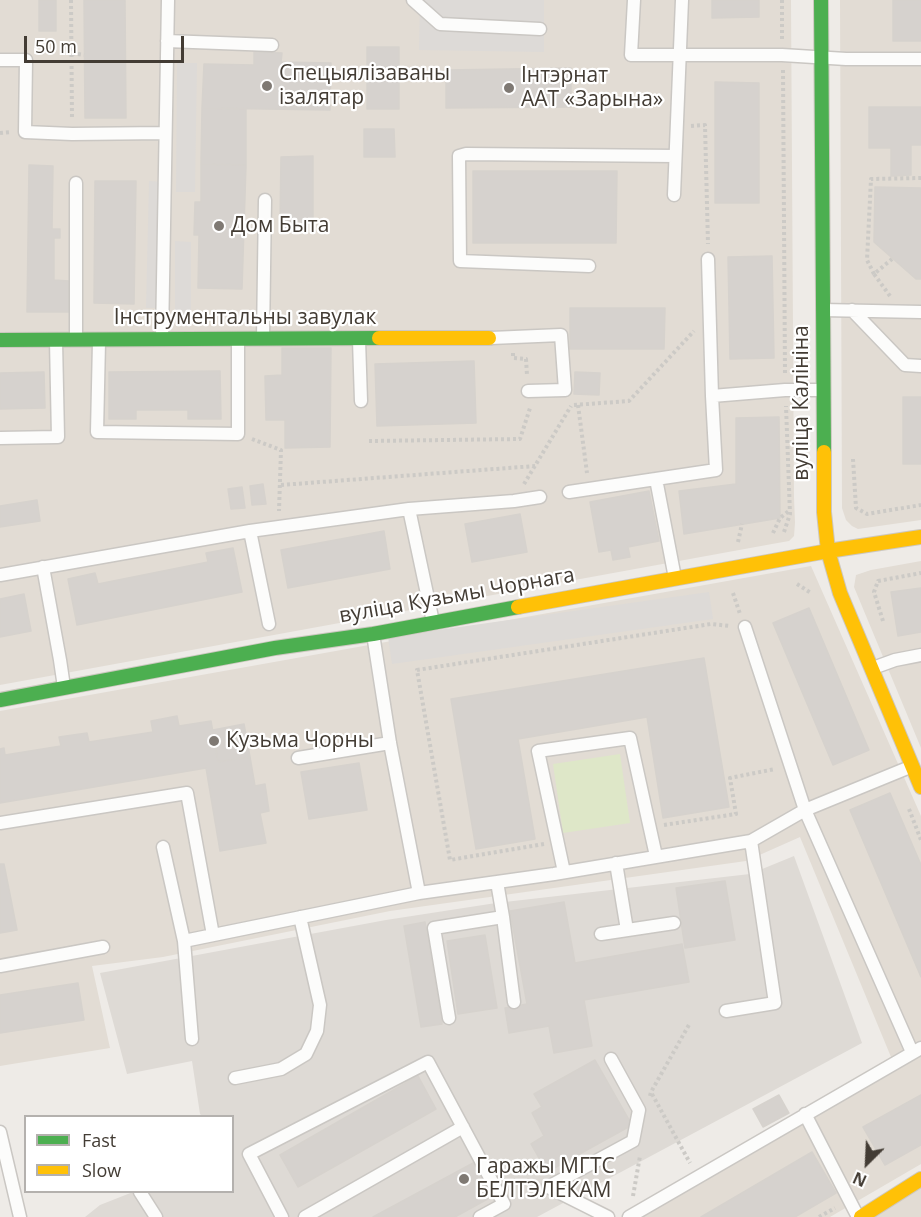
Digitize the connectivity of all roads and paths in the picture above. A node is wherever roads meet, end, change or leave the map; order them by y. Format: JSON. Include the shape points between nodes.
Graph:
{"nodes":[{"id":1,"x":71,"y":0,"type":"edge"},
{"id":2,"x":168,"y":0,"type":"edge"},
{"id":3,"x":413,"y":0,"type":"edge"},
{"id":4,"x":634,"y":0,"type":"edge"},
{"id":5,"x":682,"y":0,"type":"edge"},
{"id":6,"x":782,"y":0,"type":"edge"},
{"id":7,"x":821,"y":0,"type":"edge"},
{"id":8,"x":540,"y":29,"type":"dead end"},
{"id":9,"x":167,"y":40,"type":"junction"},
{"id":10,"x":272,"y":45,"type":"dead end"},
{"id":11,"x":72,"y":53,"type":"junction"},
{"id":12,"x":680,"y":55,"type":"junction"},
{"id":13,"x":782,"y":55,"type":"junction"},
{"id":14,"x":84,"y":56,"type":"dead end"},
{"id":15,"x":821,"y":58,"type":"junction"},
{"id":16,"x":921,"y":59,"type":"edge"},
{"id":17,"x":0,"y":60,"type":"edge"},
{"id":18,"x":676,"y":127,"type":"junction"},
{"id":19,"x":165,"y":133,"type":"junction"},
{"id":20,"x":72,"y":134,"type":"junction"},
{"id":21,"x":675,"y":156,"type":"junction"},
{"id":22,"x":921,"y":178,"type":"edge"},
{"id":23,"x":76,"y":183,"type":"dead end"},
{"id":24,"x":674,"y":195,"type":"dead end"},
{"id":25,"x":265,"y":201,"type":"dead end"},
{"id":26,"x":892,"y":259,"type":"dead end"},
{"id":27,"x":708,"y":260,"type":"joint"},
{"id":28,"x":589,"y":266,"type":"dead end"},
{"id":29,"x":873,"y":274,"type":"junction"},
{"id":30,"x":885,"y":299,"type":"dead end"},
{"id":31,"x":822,"y":310,"type":"junction"},
{"id":32,"x":852,"y":310,"type":"junction"},
{"id":33,"x":921,"y":312,"type":"edge"},
{"id":34,"x":709,"y":315,"type":"junction"},
{"id":35,"x":489,"y":338,"type":"joint"},
{"id":36,"x":76,"y":339,"type":"junction"},
{"id":37,"x":238,"y":339,"type":"junction"},
{"id":38,"x":262,"y":339,"type":"junction"},
{"id":39,"x":359,"y":339,"type":"junction"},
{"id":40,"x":0,"y":340,"type":"edge"},
{"id":41,"x":56,"y":340,"type":"junction"},
{"id":42,"x":99,"y":340,"type":"junction"},
{"id":43,"x":162,"y":340,"type":"junction"},
{"id":44,"x":513,"y":350,"type":"dead end"},
{"id":45,"x":921,"y":366,"type":"edge"},
{"id":46,"x":785,"y":390,"type":"junction"},
{"id":47,"x":823,"y":390,"type":"junction"},
{"id":48,"x":528,"y":391,"type":"junction"},
{"id":49,"x":712,"y":396,"type":"junction"},
{"id":50,"x":361,"y":401,"type":"dead end"},
{"id":51,"x":572,"y":405,"type":"junction"},
{"id":52,"x":578,"y":405,"type":"junction"},
{"id":53,"x":561,"y":406,"type":"dead end"},
{"id":54,"x":540,"y":407,"type":"dead end"},
{"id":55,"x":530,"y":408,"type":"junction"},
{"id":56,"x":238,"y":434,"type":"junction"},
{"id":57,"x":0,"y":438,"type":"edge"},
{"id":58,"x":369,"y":441,"type":"dead end"},
{"id":59,"x":535,"y":466,"type":"junction"},
{"id":60,"x":656,"y":479,"type":"junction"},
{"id":61,"x":281,"y":485,"type":"junction"},
{"id":62,"x":589,"y":489,"type":"junction"},
{"id":63,"x":569,"y":492,"type":"dead end"},
{"id":64,"x":540,"y":497,"type":"dead end"},
{"id":65,"x":514,"y":501,"type":"junction"},
{"id":66,"x":409,"y":509,"type":"junction"},
{"id":67,"x":790,"y":510,"type":"junction"},
{"id":68,"x":742,"y":524,"type":"dead end"},
{"id":69,"x":278,"y":527,"type":"junction"},
{"id":70,"x":250,"y":531,"type":"junction"},
{"id":71,"x":921,"y":537,"type":"edge"},
{"id":72,"x":749,"y":540,"type":"dead end"},
{"id":73,"x":828,"y":551,"type":"junction"},
{"id":74,"x":43,"y":567,"type":"junction"},
{"id":75,"x":921,"y":573,"type":"edge"},
{"id":76,"x":0,"y":575,"type":"edge"},
{"id":77,"x":675,"y":578,"type":"junction"},
{"id":78,"x":793,"y":581,"type":"dead end"},
{"id":79,"x":743,"y":591,"type":"dead end"},
{"id":80,"x":733,"y":592,"type":"dead end"},
{"id":81,"x":874,"y":592,"type":"dead end"},
{"id":82,"x":817,"y":597,"type":"dead end"},
{"id":83,"x":433,"y":623,"type":"junction"},
{"id":84,"x":269,"y":624,"type":"dead end"},
{"id":85,"x":711,"y":624,"type":"dead end"},
{"id":86,"x":745,"y":627,"type":"dead end"},
{"id":87,"x":373,"y":634,"type":"junction"},
{"id":88,"x":921,"y":655,"type":"edge"},
{"id":89,"x":872,"y":668,"type":"junction"},
{"id":90,"x":64,"y":688,"type":"junction"},
{"id":91,"x":0,"y":700,"type":"edge"},
{"id":92,"x":390,"y":743,"type":"junction"},
{"id":93,"x":298,"y":758,"type":"dead end"},
{"id":94,"x":912,"y":766,"type":"junction"},
{"id":95,"x":762,"y":771,"type":"dead end"},
{"id":96,"x":921,"y":787,"type":"edge"},
{"id":97,"x":906,"y":802,"type":"dead end"},
{"id":98,"x":805,"y":810,"type":"junction"},
{"id":99,"x":0,"y":823,"type":"edge"},
{"id":100,"x":650,"y":828,"type":"junction"},
{"id":101,"x":921,"y":840,"type":"edge"},
{"id":102,"x":557,"y":842,"type":"junction"},
{"id":103,"x":751,"y":842,"type":"junction"},
{"id":104,"x":163,"y":847,"type":"dead end"},
{"id":105,"x":656,"y":856,"type":"junction"},
{"id":106,"x":616,"y":863,"type":"junction"},
{"id":107,"x":564,"y":872,"type":"junction"},
{"id":108,"x":497,"y":882,"type":"junction"},
{"id":109,"x":419,"y":893,"type":"junction"},
{"id":110,"x":300,"y":917,"type":"junction"},
{"id":111,"x":503,"y":917,"type":"junction"},
{"id":112,"x":674,"y":923,"type":"dead end"},
{"id":113,"x":627,"y":930,"type":"junction"},
{"id":114,"x":601,"y":934,"type":"dead end"},
{"id":115,"x":213,"y":935,"type":"junction"},
{"id":116,"x":184,"y":941,"type":"junction"},
{"id":117,"x":102,"y":947,"type":"dead end"},
{"id":118,"x":0,"y":966,"type":"edge"},
{"id":119,"x":514,"y":1002,"type":"dead end"},
{"id":120,"x":726,"y":1011,"type":"dead end"},
{"id":121,"x":449,"y":1018,"type":"dead end"},
{"id":122,"x":192,"y":1039,"type":"dead end"},
{"id":123,"x":916,"y":1050,"type":"edge"},
{"id":124,"x":611,"y":1059,"type":"dead end"},
{"id":125,"x":235,"y":1078,"type":"dead end"},
{"id":126,"x":651,"y":1092,"type":"dead end"},
{"id":127,"x":805,"y":1114,"type":"junction"},
{"id":128,"x":463,"y":1127,"type":"junction"},
{"id":129,"x":0,"y":1132,"type":"edge"},
{"id":130,"x":689,"y":1162,"type":"dead end"},
{"id":131,"x":921,"y":1179,"type":"edge"},
{"id":132,"x":141,"y":1193,"type":"edge"},
{"id":133,"x":20,"y":1217,"type":"edge"},
{"id":134,"x":156,"y":1217,"type":"edge"},
{"id":135,"x":282,"y":1217,"type":"edge"},
{"id":136,"x":305,"y":1217,"type":"edge"},
{"id":137,"x":480,"y":1217,"type":"edge"},
{"id":138,"x":608,"y":1217,"type":"edge"},
{"id":139,"x":629,"y":1217,"type":"edge"},
{"id":140,"x":859,"y":1217,"type":"edge"}],
"edges":[{"from":1,"to":11,"type":"path"},
{"from":2,"to":9,"type":"lane"},
{"from":3,"to":8,"type":"lane","via":[[440,24]]},
{"from":4,"to":12,"type":"lane","via":[[631,55]]},
{"from":5,"to":12,"type":"lane"},
{"from":6,"to":13,"type":"path"},
{"from":7,"to":15,"type":"main road","name":"вуліца Калініна"},
{"from":9,"to":10,"type":"lane"},
{"from":9,"to":19,"type":"lane"},
{"from":11,"to":14,"type":"path"},
{"from":11,"to":20,"type":"path"},
{"from":12,"to":13,"type":"lane"},
{"from":12,"to":18,"type":"lane"},
{"from":13,"to":15,"type":"lane"},
{"from":13,"to":46,"type":"path"},
{"from":15,"to":16,"type":"lane"},
{"from":15,"to":31,"type":"main road","name":"вуліца Калініна"},
{"from":17,"to":20,"type":"lane","via":[[26,60],[26,132]]},
{"from":18,"to":21,"type":"lane"},
{"from":18,"to":27,"type":"path","via":[[705,125]]},
{"from":19,"to":20,"type":"lane"},
{"from":19,"to":43,"type":"lane"},
{"from":21,"to":24,"type":"lane"},
{"from":21,"to":28,"type":"lane","via":[[459,156],[460,261]]},
{"from":22,"to":29,"type":"path","via":[[871,179],[867,260]]},
{"from":23,"to":36,"type":"lane"},
{"from":25,"to":38,"type":"lane"},
{"from":26,"to":29,"type":"path"},
{"from":27,"to":34,"type":"lane"},
{"from":29,"to":30,"type":"path","via":[[892,299]]},
{"from":31,"to":32,"type":"lane"},
{"from":31,"to":47,"type":"main road","name":"вуліца Калініна"},
{"from":32,"to":33,"type":"lane"},
{"from":32,"to":45,"type":"lane","via":[[905,365]]},
{"from":34,"to":49,"type":"lane"},
{"from":34,"to":52,"type":"path","via":[[629,401]]},
{"from":35,"to":39,"type":"main road","name":"Інструментальны завулак"},
{"from":35,"to":48,"type":"lane","via":[[561,335],[565,390]]},
{"from":36,"to":41,"type":"main road","name":"Інструментальны завулак"},
{"from":36,"to":42,"type":"main road","name":"Інструментальны завулак"},
{"from":37,"to":38,"type":"main road","name":"Інструментальны завулак"},
{"from":37,"to":43,"type":"main road","name":"Інструментальны завулак"},
{"from":37,"to":56,"type":"lane"},
{"from":38,"to":39,"type":"main road","name":"Інструментальны завулак"},
{"from":39,"to":50,"type":"lane"},
{"from":40,"to":41,"type":"main road","name":"Інструментальны завулак"},
{"from":41,"to":57,"type":"lane","via":[[58,437]]},
{"from":42,"to":43,"type":"main road","name":"Інструментальны завулак"},
{"from":42,"to":56,"type":"lane","via":[[97,432]]},
{"from":44,"to":48,"type":"path","via":[[513,358],[526,359]]},
{"from":46,"to":47,"type":"lane"},
{"from":46,"to":49,"type":"lane"},
{"from":46,"to":67,"type":"path"},
{"from":47,"to":73,"type":"main road","name":"вуліца Калініна"},
{"from":48,"to":55,"type":"path"},
{"from":49,"to":60,"type":"lane","via":[[716,470]]},
{"from":51,"to":52,"type":"path"},
{"from":51,"to":53,"type":"path"},
{"from":51,"to":59,"type":"path"},
{"from":52,"to":62,"type":"path"},
{"from":54,"to":55,"type":"path"},
{"from":55,"to":58,"type":"path","via":[[520,439]]},
{"from":56,"to":61,"type":"path","via":[[280,450]]},
{"from":59,"to":61,"type":"path"},
{"from":59,"to":65,"type":"path"},
{"from":60,"to":62,"type":"lane"},
{"from":60,"to":77,"type":"lane"},
{"from":61,"to":69,"type":"path"},
{"from":62,"to":63,"type":"lane"},
{"from":64,"to":65,"type":"lane"},
{"from":65,"to":66,"type":"lane"},
{"from":66,"to":69,"type":"lane"},
{"from":66,"to":83,"type":"lane"},
{"from":67,"to":67,"type":"path","via":[[782,535],[772,537],[780,518]]},
{"from":68,"to":72,"type":"path","via":[[738,543]]},
{"from":69,"to":70,"type":"lane"},
{"from":70,"to":74,"type":"lane"},
{"from":70,"to":84,"type":"lane"},
{"from":71,"to":73,"type":"main road","name":"вуліца Кузьмы Чорнага"},
{"from":73,"to":77,"type":"main road","name":"вуліца Кузьмы Чорнага"},
{"from":73,"to":89,"type":"main road","name":"вуліца Калініна","via":[[840,593]]},
{"from":74,"to":76,"type":"lane"},
{"from":74,"to":90,"type":"lane"},
{"from":75,"to":81,"type":"path","via":[[878,581]]},
{"from":77,"to":83,"type":"main road","name":"вуліца Кузьмы Чорнага"},
{"from":78,"to":82,"type":"path"},
{"from":79,"to":80,"type":"path"},
{"from":83,"to":87,"type":"main road","name":"вуліца Кузьмы Чорнага"},
{"from":85,"to":102,"type":"path","via":[[417,670],[450,860]]},
{"from":86,"to":98,"type":"lane"},
{"from":87,"to":90,"type":"main road","name":"вуліца Кузьмы Чорнага","via":[[275,648]]},
{"from":87,"to":92,"type":"lane"},
{"from":88,"to":89,"type":"lane"},
{"from":89,"to":94,"type":"main road","name":"вуліца Калініна"},
{"from":90,"to":91,"type":"main road","name":"вуліца Кузьмы Чорнага"},
{"from":92,"to":93,"type":"lane"},
{"from":92,"to":109,"type":"lane"},
{"from":94,"to":96,"type":"main road","name":"вуліца Калініна"},
{"from":94,"to":98,"type":"lane"},
{"from":95,"to":100,"type":"path","via":[[730,778],[736,814]]},
{"from":97,"to":101,"type":"path"},
{"from":98,"to":103,"type":"lane"},
{"from":98,"to":123,"type":"lane"},
{"from":99,"to":115,"type":"lane","via":[[187,793]]},
{"from":100,"to":102,"type":"lane","via":[[630,738],[538,751]]},
{"from":100,"to":105,"type":"lane"},
{"from":102,"to":107,"type":"lane"},
{"from":103,"to":105,"type":"lane"},
{"from":103,"to":120,"type":"lane","via":[[775,1003]]},
{"from":104,"to":116,"type":"lane"},
{"from":105,"to":106,"type":"lane"},
{"from":106,"to":107,"type":"lane"},
{"from":106,"to":113,"type":"lane"},
{"from":107,"to":108,"type":"lane"},
{"from":108,"to":109,"type":"lane"},
{"from":108,"to":111,"type":"lane"},
{"from":109,"to":110,"type":"lane"},
{"from":110,"to":115,"type":"lane"},
{"from":110,"to":125,"type":"lane","via":[[320,1005],[317,1031],[306,1054],[281,1069]]},
{"from":111,"to":119,"type":"lane"},
{"from":111,"to":121,"type":"lane","via":[[434,928]]},
{"from":112,"to":113,"type":"lane"},
{"from":113,"to":114,"type":"lane"},
{"from":115,"to":116,"type":"lane"},
{"from":116,"to":122,"type":"lane"},
{"from":117,"to":118,"type":"lane"},
{"from":123,"to":127,"type":"lane"},
{"from":124,"to":138,"type":"lane","via":[[639,1110],[633,1141],[548,1187]]},
{"from":126,"to":130,"type":"path"},
{"from":127,"to":139,"type":"lane"},
{"from":127,"to":140,"type":"lane"},
{"from":128,"to":135,"type":"lane","via":[[428,1062],[249,1154]]},
{"from":128,"to":136,"type":"lane"},
{"from":128,"to":137,"type":"lane","via":[[504,1204]]},
{"from":129,"to":133,"type":"lane"},
{"from":131,"to":140,"type":"main road"},
{"from":132,"to":134,"type":"lane"}]}
